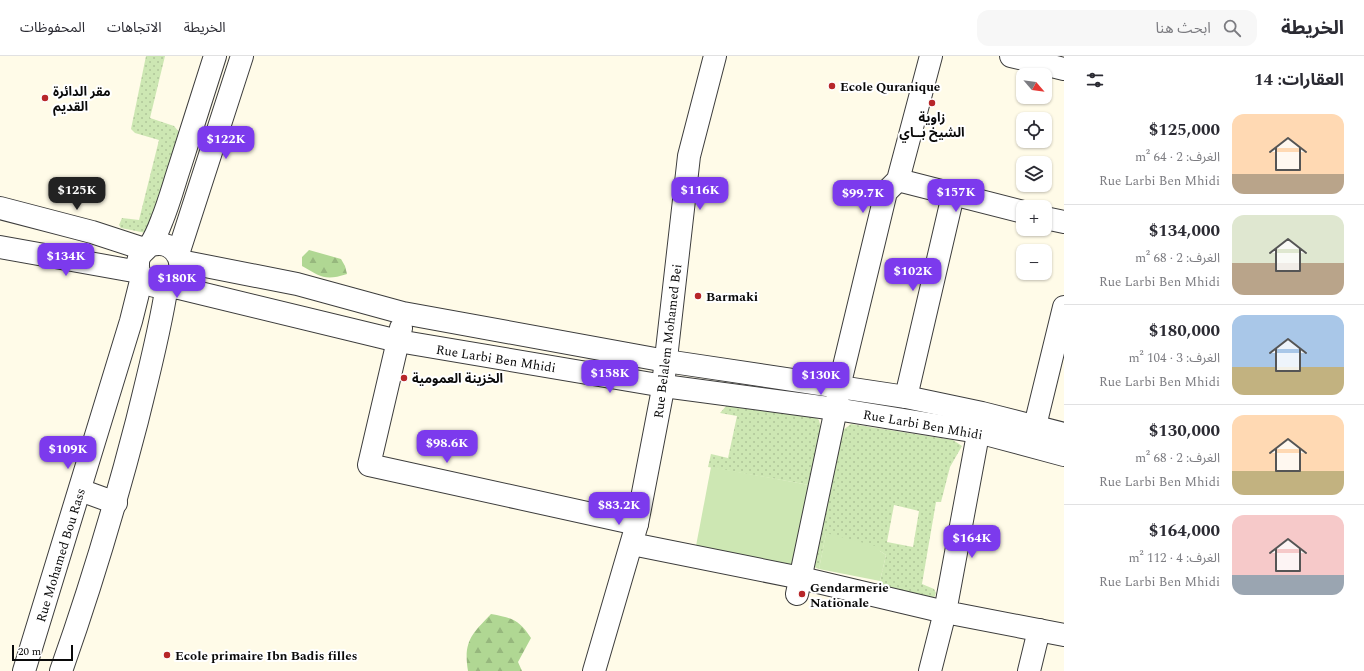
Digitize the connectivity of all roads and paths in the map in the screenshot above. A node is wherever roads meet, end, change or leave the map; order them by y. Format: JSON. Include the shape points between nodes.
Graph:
{"nodes":[{"id":1,"x":215,"y":56,"type":"edge"},
{"id":2,"x":242,"y":56,"type":"edge"},
{"id":3,"x":715,"y":56,"type":"edge"},
{"id":4,"x":931,"y":56,"type":"edge"},
{"id":5,"x":1011,"y":56,"type":"edge"},
{"id":6,"x":1064,"y":69,"type":"edge"},
{"id":7,"x":898,"y":180,"type":"junction"},
{"id":8,"x":953,"y":195,"type":"junction"},
{"id":9,"x":0,"y":208,"type":"edge"},
{"id":10,"x":1016,"y":210,"type":"edge"},
{"id":11,"x":1052,"y":219,"type":"edge"},
{"id":12,"x":1064,"y":222,"type":"edge"},
{"id":13,"x":0,"y":247,"type":"edge"},
{"id":14,"x":147,"y":247,"type":"junction"},
{"id":15,"x":179,"y":258,"type":"junction"},
{"id":16,"x":140,"y":275,"type":"junction"},
{"id":17,"x":167,"y":285,"type":"junction"},
{"id":18,"x":1064,"y":307,"type":"edge"},
{"id":19,"x":403,"y":313,"type":"junction"},
{"id":20,"x":398,"y":341,"type":"junction"},
{"id":21,"x":666,"y":361,"type":"junction"},
{"id":22,"x":664,"y":386,"type":"junction"},
{"id":23,"x":839,"y":387,"type":"junction"},
{"id":24,"x":906,"y":397,"type":"junction"},
{"id":25,"x":836,"y":409,"type":"junction"},
{"id":26,"x":980,"y":422,"type":"junction"},
{"id":27,"x":1064,"y":434,"type":"edge"},
{"id":28,"x":1033,"y":435,"type":"junction"},
{"id":29,"x":1064,"y":455,"type":"edge"},
{"id":30,"x":80,"y":490,"type":"junction"},
{"id":31,"x":116,"y":503,"type":"junction"},
{"id":32,"x":634,"y":534,"type":"junction"},
{"id":33,"x":799,"y":586,"type":"junction"},
{"id":34,"x":945,"y":612,"type":"junction"},
{"id":35,"x":1039,"y":630,"type":"junction"},
{"id":36,"x":1064,"y":633,"type":"edge"},
{"id":37,"x":24,"y":671,"type":"edge"},
{"id":38,"x":61,"y":671,"type":"edge"},
{"id":39,"x":594,"y":671,"type":"edge"},
{"id":40,"x":930,"y":671,"type":"edge"},
{"id":41,"x":1028,"y":671,"type":"edge"}],
"edges":[{"from":1,"to":14,"type":"street","via":[[162,219]]},
{"from":2,"to":15,"type":"street"},
{"from":3,"to":21,"type":"street","name":"Rue Belalem Mohamed Bei","via":[[689,156]]},
{"from":4,"to":7,"type":"street"},
{"from":5,"to":6,"type":"street"},
{"from":7,"to":8,"type":"street"},
{"from":7,"to":23,"type":"street","via":[[886,192]]},
{"from":8,"to":10,"type":"street"},
{"from":8,"to":24,"type":"street"},
{"from":9,"to":14,"type":"street"},
{"from":11,"to":12,"type":"street"},
{"from":13,"to":16,"type":"street"},
{"from":14,"to":15,"type":"street","via":[[165,244],[175,250]]},
{"from":14,"to":16,"type":"street","via":[[138,262]]},
{"from":15,"to":17,"type":"street","via":[[178,275]]},
{"from":15,"to":19,"type":"street","name":"Rue Larbi Ben Mhidi","via":[[297,284]]},
{"from":16,"to":17,"type":"street","via":[[153,286]]},
{"from":16,"to":30,"type":"street","name":"Rue Mohamed Bou Rass","via":[[131,321]]},
{"from":17,"to":20,"type":"street","name":"Rue Larbi Ben Mhidi"},
{"from":17,"to":31,"type":"street","via":[[160,330]]},
{"from":18,"to":28,"type":"street"},
{"from":19,"to":20,"type":"street"},
{"from":19,"to":21,"type":"street","name":"Rue Larbi Ben Mhidi"},
{"from":20,"to":22,"type":"street","name":"Rue Larbi Ben Mhidi"},
{"from":20,"to":32,"type":"street","via":[[369,464]]},
{"from":21,"to":22,"type":"street","name":"Rue Belalem Mohamed Bei"},
{"from":21,"to":23,"type":"street","name":"Rue Larbi Ben Mhidi"},
{"from":22,"to":25,"type":"street","name":"Rue Larbi Ben Mhidi"},
{"from":22,"to":32,"type":"street","name":"Rue Belalem Mohamed Bei"},
{"from":23,"to":24,"type":"street","name":"Rue Larbi Ben Mhidi"},
{"from":23,"to":25,"type":"street"},
{"from":24,"to":26,"type":"street","name":"Rue Larbi Ben Mhidi"},
{"from":25,"to":26,"type":"street","name":"Rue Larbi Ben Mhidi"},
{"from":25,"to":33,"type":"street"},
{"from":26,"to":28,"type":"street","name":"Rue Larbi Ben Mhidi"},
{"from":26,"to":34,"type":"street"},
{"from":27,"to":28,"type":"street","name":"Rue Larbi Ben Mhidi"},
{"from":28,"to":29,"type":"street","name":"Rue Larbi Ben Mhidi"},
{"from":30,"to":31,"type":"street"},
{"from":30,"to":37,"type":"street","name":"Rue Mohamed Bou Rass"},
{"from":31,"to":38,"type":"street"},
{"from":32,"to":33,"type":"street"},
{"from":32,"to":39,"type":"street","name":"Rue Belalem Mohamed Bei"},
{"from":33,"to":34,"type":"street"},
{"from":34,"to":35,"type":"street"},
{"from":34,"to":40,"type":"street"},
{"from":35,"to":36,"type":"street"},
{"from":35,"to":41,"type":"street"}]}
